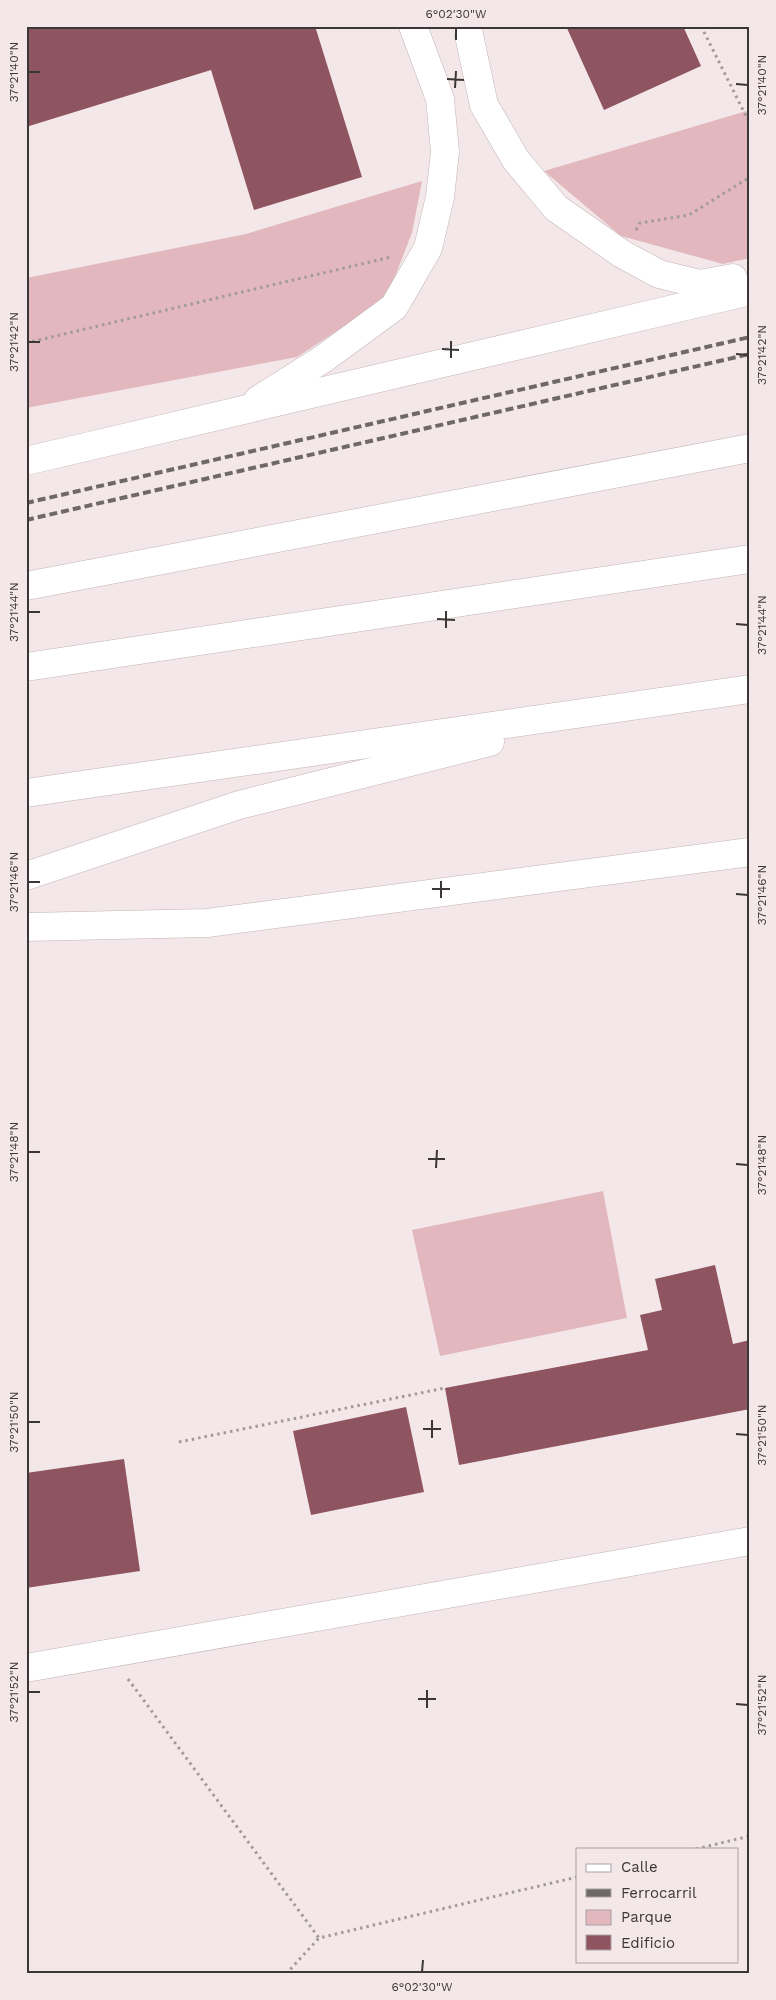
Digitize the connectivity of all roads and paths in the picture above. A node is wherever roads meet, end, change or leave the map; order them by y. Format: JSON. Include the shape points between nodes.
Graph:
{"nodes":[{"id":1,"x":413,"y":26,"type":"edge"},
{"id":2,"x":467,"y":26,"type":"edge"},
{"id":3,"x":701,"y":26,"type":"edge"},
{"id":4,"x":750,"y":124,"type":"edge"},
{"id":5,"x":750,"y":177,"type":"edge"},
{"id":6,"x":428,"y":248,"type":"junction"},
{"id":7,"x":622,"y":254,"type":"junction"},
{"id":8,"x":750,"y":276,"type":"edge"},
{"id":9,"x":750,"y":291,"type":"edge"},
{"id":10,"x":26,"y":343,"type":"edge"},
{"id":11,"x":240,"y":412,"type":"junction"},
{"id":12,"x":750,"y":448,"type":"edge"},
{"id":13,"x":26,"y":461,"type":"edge"},
{"id":14,"x":750,"y":559,"type":"edge"},
{"id":15,"x":26,"y":586,"type":"edge"},
{"id":16,"x":26,"y":667,"type":"edge"},
{"id":17,"x":750,"y":689,"type":"edge"},
{"id":18,"x":632,"y":707,"type":"junction"},
{"id":19,"x":26,"y":793,"type":"edge"},
{"id":20,"x":750,"y":852,"type":"edge"},
{"id":21,"x":26,"y":876,"type":"edge"},
{"id":22,"x":26,"y":927,"type":"edge"},
{"id":23,"x":445,"y":1388,"type":"dead end"},
{"id":24,"x":179,"y":1442,"type":"dead end"},
{"id":25,"x":750,"y":1541,"type":"edge"},
{"id":26,"x":110,"y":1653,"type":"junction"},
{"id":27,"x":26,"y":1668,"type":"edge"},
{"id":28,"x":750,"y":1836,"type":"edge"},
{"id":29,"x":700,"y":1848,"type":"edge"},
{"id":30,"x":576,"y":1877,"type":"edge"},
{"id":31,"x":319,"y":1938,"type":"junction"},
{"id":32,"x":286,"y":1974,"type":"edge"}],
"edges":[{"from":1,"to":6,"type":"street","via":[[440,99],[444,152],[440,197]]},
{"from":2,"to":7,"type":"street","via":[[484,105],[516,160],[556,208]]},
{"from":3,"to":4,"type":"path"},
{"from":5,"to":7,"type":"path","via":[[689,215],[640,223]]},
{"from":6,"to":10,"type":"path"},
{"from":6,"to":11,"type":"street","via":[[394,307],[323,359]]},
{"from":7,"to":8,"type":"street","via":[[659,274],[700,284]]},
{"from":9,"to":11,"type":"street"},
{"from":11,"to":13,"type":"street"},
{"from":12,"to":15,"type":"street"},
{"from":14,"to":16,"type":"street"},
{"from":17,"to":18,"type":"street"},
{"from":18,"to":19,"type":"street"},
{"from":18,"to":21,"type":"street","via":[[239,805]]},
{"from":20,"to":22,"type":"street","via":[[207,923]]},
{"from":23,"to":24,"type":"path"},
{"from":25,"to":26,"type":"street"},
{"from":26,"to":27,"type":"street"},
{"from":26,"to":31,"type":"path"},
{"from":28,"to":29,"type":"path"},
{"from":30,"to":31,"type":"path"},
{"from":31,"to":32,"type":"path"}]}
